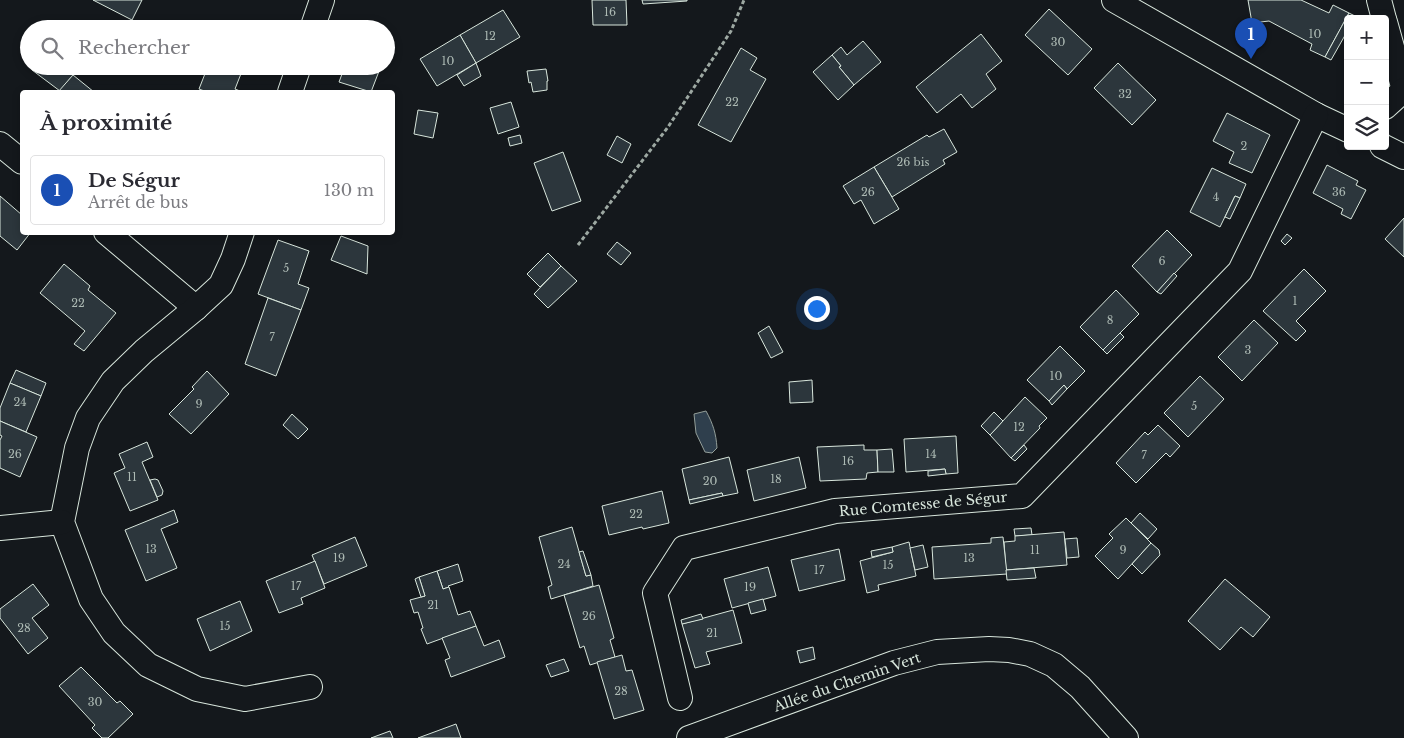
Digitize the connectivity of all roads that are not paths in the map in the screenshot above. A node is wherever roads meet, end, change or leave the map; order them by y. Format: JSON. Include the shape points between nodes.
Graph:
{"nodes":[{"id":1,"x":322,"y":0,"type":"edge"},
{"id":2,"x":1114,"y":0,"type":"edge"},
{"id":3,"x":1379,"y":0,"type":"edge"},
{"id":4,"x":1384,"y":15,"type":"edge"},
{"id":5,"x":315,"y":20,"type":"edge"},
{"id":6,"x":1389,"y":35,"type":"edge"},
{"id":7,"x":296,"y":75,"type":"edge"},
{"id":8,"x":291,"y":90,"type":"edge"},
{"id":9,"x":1404,"y":90,"type":"edge"},
{"id":10,"x":1388,"y":105,"type":"edge"},
{"id":11,"x":1316,"y":115,"type":"junction"},
{"id":12,"x":1344,"y":128,"type":"edge"},
{"id":13,"x":0,"y":144,"type":"edge"},
{"id":14,"x":1389,"y":149,"type":"edge"},
{"id":15,"x":1404,"y":156,"type":"edge"},
{"id":16,"x":20,"y":160,"type":"edge"},
{"id":17,"x":110,"y":235,"type":"edge"},
{"id":18,"x":241,"y":235,"type":"edge"},
{"id":19,"x":196,"y":308,"type":"junction"},
{"id":20,"x":62,"y":522,"type":"junction"},
{"id":21,"x":0,"y":528,"type":"edge"},
{"id":22,"x":310,"y":687,"type":"dead end"},
{"id":23,"x":680,"y":698,"type":"dead end"},
{"id":24,"x":689,"y":738,"type":"edge"},
{"id":25,"x":1126,"y":738,"type":"edge"}],
"edges":[{"from":1,"to":5,"type":"street"},
{"from":2,"to":11,"type":"street"},
{"from":3,"to":4,"type":"street"},
{"from":6,"to":9,"type":"street"},
{"from":7,"to":8,"type":"street"},
{"from":9,"to":10,"type":"street"},
{"from":11,"to":12,"type":"street"},
{"from":11,"to":23,"type":"street","name":"Rue Comtesse de Ségur","via":[[1240,270],[1022,496],[835,511],[684,548],[655,592]]},
{"from":13,"to":16,"type":"street"},
{"from":14,"to":15,"type":"street"},
{"from":17,"to":19,"type":"street"},
{"from":18,"to":19,"type":"street","via":[[221,285]]},
{"from":19,"to":20,"type":"street","via":[[113,380],[88,418],[77,448]]},
{"from":20,"to":21,"type":"street"},
{"from":20,"to":22,"type":"street","via":[[91,598],[114,633],[148,665],[197,689],[245,699]]},
{"from":24,"to":25,"type":"street","name":"Allée du Chemin Vert","via":[[894,663],[937,652],[989,649],[1030,654],[1054,665],[1080,687]]}]}
